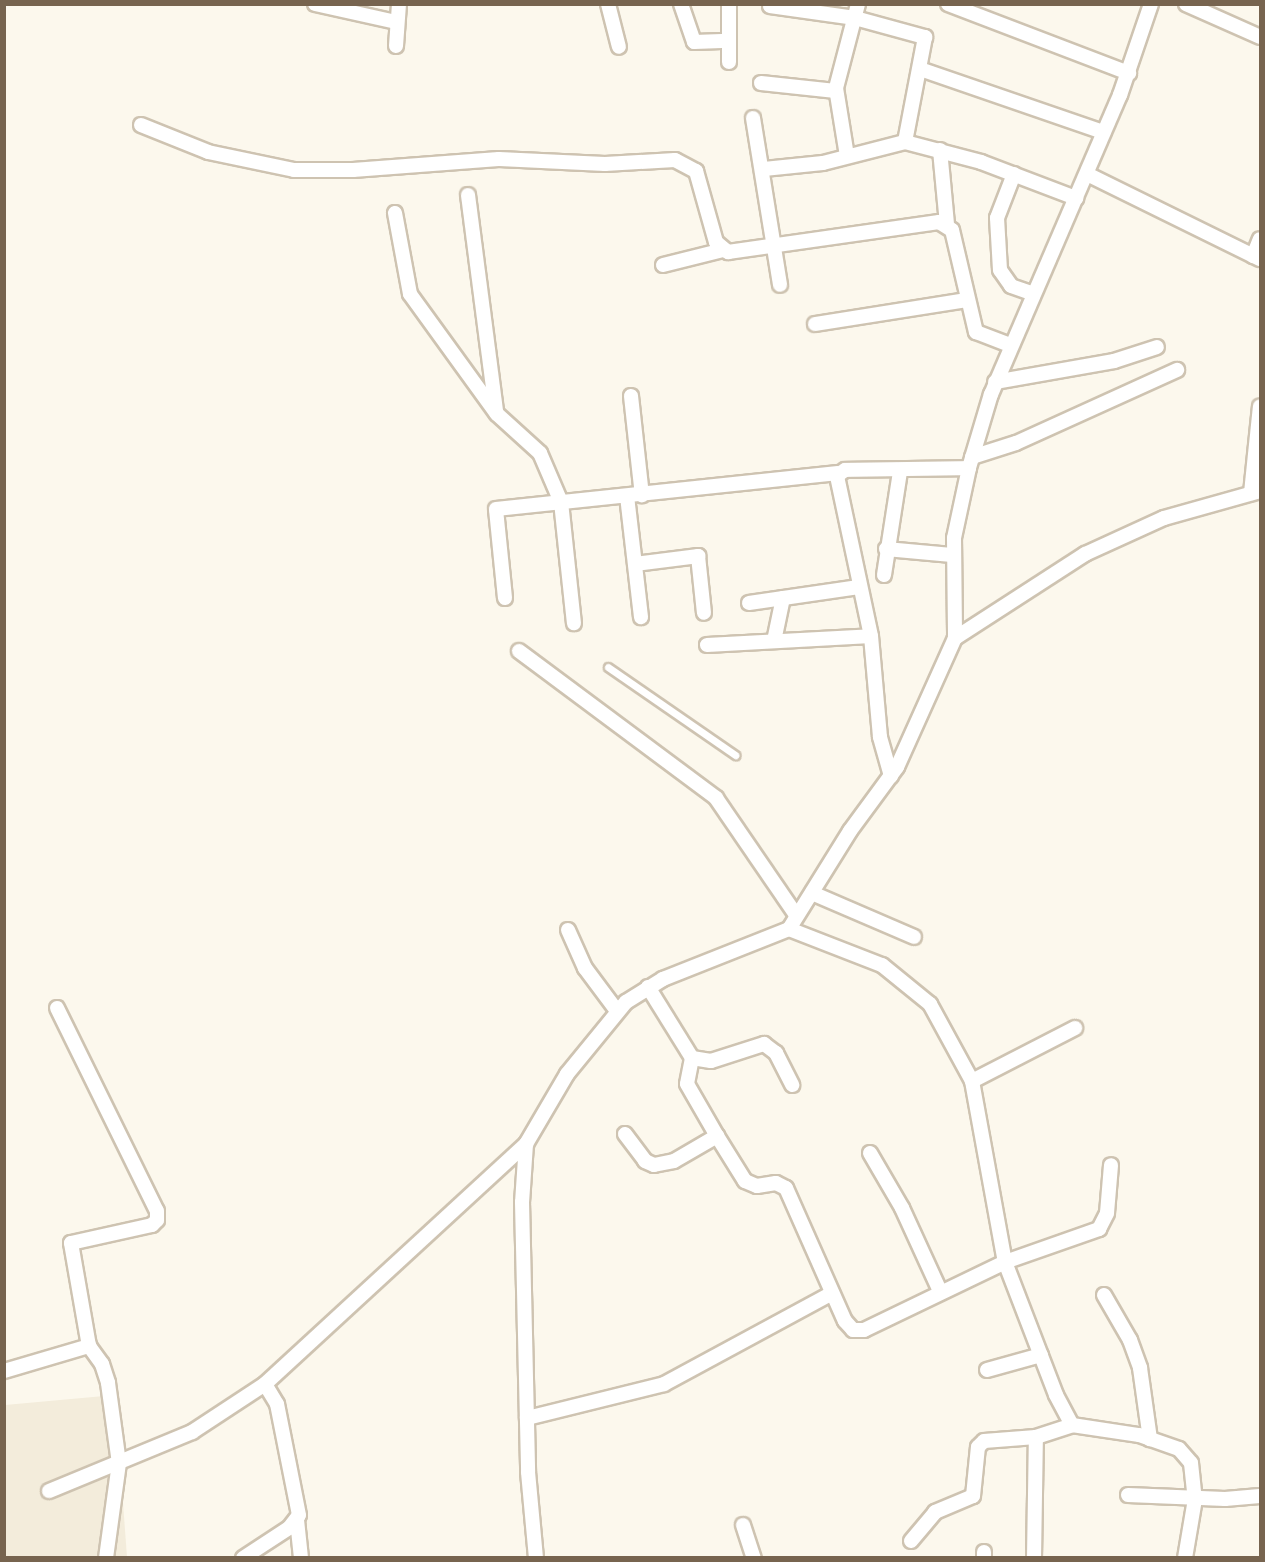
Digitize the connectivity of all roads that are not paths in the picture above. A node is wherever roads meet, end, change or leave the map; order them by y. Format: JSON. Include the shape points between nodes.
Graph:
{"nodes":[{"id":1,"x":315,"y":4,"type":"edge"},
{"id":2,"x":399,"y":4,"type":"edge"},
{"id":3,"x":608,"y":4,"type":"edge"},
{"id":4,"x":681,"y":4,"type":"edge"},
{"id":5,"x":729,"y":4,"type":"edge"},
{"id":6,"x":948,"y":4,"type":"edge"},
{"id":7,"x":1151,"y":4,"type":"edge"},
{"id":8,"x":1186,"y":4,"type":"edge"},
{"id":9,"x":770,"y":6,"type":"dead end"},
{"id":10,"x":856,"y":11,"type":"edge"},
{"id":11,"x":396,"y":22,"type":"junction"},
{"id":12,"x":1260,"y":37,"type":"edge"},
{"id":13,"x":729,"y":41,"type":"junction"},
{"id":14,"x":396,"y":46,"type":"dead end"},
{"id":15,"x":619,"y":47,"type":"dead end"},
{"id":16,"x":729,"y":62,"type":"dead end"},
{"id":17,"x":920,"y":69,"type":"junction"},
{"id":18,"x":1129,"y":74,"type":"junction"},
{"id":19,"x":761,"y":83,"type":"dead end"},
{"id":20,"x":836,"y":91,"type":"junction"},
{"id":21,"x":753,"y":118,"type":"dead end"},
{"id":22,"x":141,"y":125,"type":"dead end"},
{"id":23,"x":1103,"y":132,"type":"junction"},
{"id":24,"x":905,"y":142,"type":"junction"},
{"id":25,"x":940,"y":150,"type":"junction"},
{"id":26,"x":847,"y":156,"type":"junction"},
{"id":27,"x":764,"y":169,"type":"junction"},
{"id":28,"x":1014,"y":174,"type":"junction"},
{"id":29,"x":1087,"y":174,"type":"junction"},
{"id":30,"x":468,"y":195,"type":"dead end"},
{"id":31,"x":1076,"y":198,"type":"junction"},
{"id":32,"x":395,"y":213,"type":"dead end"},
{"id":33,"x":947,"y":224,"type":"junction"},
{"id":34,"x":1260,"y":239,"type":"edge"},
{"id":35,"x":776,"y":247,"type":"junction"},
{"id":36,"x":723,"y":250,"type":"junction"},
{"id":37,"x":1257,"y":258,"type":"edge"},
{"id":38,"x":663,"y":265,"type":"dead end"},
{"id":39,"x":780,"y":285,"type":"dead end"},
{"id":40,"x":1034,"y":294,"type":"junction"},
{"id":41,"x":966,"y":300,"type":"junction"},
{"id":42,"x":815,"y":324,"type":"dead end"},
{"id":43,"x":1010,"y":345,"type":"junction"},
{"id":44,"x":1157,"y":347,"type":"dead end"},
{"id":45,"x":1177,"y":370,"type":"dead end"},
{"id":46,"x":996,"y":382,"type":"junction"},
{"id":47,"x":631,"y":396,"type":"dead end"},
{"id":48,"x":1260,"y":406,"type":"edge"},
{"id":49,"x":496,"y":414,"type":"junction"},
{"id":50,"x":971,"y":462,"type":"junction"},
{"id":51,"x":838,"y":472,"type":"junction"},
{"id":52,"x":900,"y":472,"type":"junction"},
{"id":53,"x":1256,"y":492,"type":"edge"},
{"id":54,"x":642,"y":495,"type":"junction"},
{"id":55,"x":627,"y":496,"type":"junction"},
{"id":56,"x":561,"y":502,"type":"junction"},
{"id":57,"x":886,"y":549,"type":"junction"},
{"id":58,"x":952,"y":555,"type":"junction"},
{"id":59,"x":635,"y":564,"type":"junction"},
{"id":60,"x":884,"y":575,"type":"dead end"},
{"id":61,"x":859,"y":587,"type":"junction"},
{"id":62,"x":505,"y":598,"type":"dead end"},
{"id":63,"x":783,"y":598,"type":"junction"},
{"id":64,"x":750,"y":603,"type":"dead end"},
{"id":65,"x":704,"y":613,"type":"dead end"},
{"id":66,"x":641,"y":617,"type":"dead end"},
{"id":67,"x":574,"y":623,"type":"dead end"},
{"id":68,"x":871,"y":636,"type":"junction"},
{"id":69,"x":955,"y":638,"type":"junction"},
{"id":70,"x":774,"y":641,"type":"junction"},
{"id":71,"x":707,"y":645,"type":"dead end"},
{"id":72,"x":519,"y":651,"type":"dead end"},
{"id":73,"x":608,"y":667,"type":"dead end"},
{"id":74,"x":735,"y":755,"type":"dead end"},
{"id":75,"x":891,"y":776,"type":"junction"},
{"id":76,"x":812,"y":893,"type":"junction"},
{"id":77,"x":796,"y":915,"type":"junction"},
{"id":78,"x":789,"y":929,"type":"junction"},
{"id":79,"x":568,"y":930,"type":"dead end"},
{"id":80,"x":914,"y":937,"type":"dead end"},
{"id":81,"x":648,"y":987,"type":"junction"},
{"id":82,"x":57,"y":1008,"type":"dead end"},
{"id":83,"x":617,"y":1011,"type":"junction"},
{"id":84,"x":1075,"y":1028,"type":"dead end"},
{"id":85,"x":692,"y":1058,"type":"junction"},
{"id":86,"x":972,"y":1081,"type":"junction"},
{"id":87,"x":792,"y":1085,"type":"dead end"},
{"id":88,"x":625,"y":1134,"type":"dead end"},
{"id":89,"x":717,"y":1136,"type":"junction"},
{"id":90,"x":526,"y":1144,"type":"junction"},
{"id":91,"x":870,"y":1153,"type":"dead end"},
{"id":92,"x":1111,"y":1165,"type":"dead end"},
{"id":93,"x":1005,"y":1262,"type":"junction"},
{"id":94,"x":940,"y":1291,"type":"junction"},
{"id":95,"x":832,"y":1293,"type":"junction"},
{"id":96,"x":1104,"y":1295,"type":"dead end"},
{"id":97,"x":89,"y":1346,"type":"junction"},
{"id":98,"x":1041,"y":1355,"type":"junction"},
{"id":99,"x":987,"y":1370,"type":"dead end"},
{"id":100,"x":4,"y":1371,"type":"edge"},
{"id":101,"x":265,"y":1384,"type":"junction"},
{"id":102,"x":527,"y":1418,"type":"junction"},
{"id":103,"x":1072,"y":1425,"type":"junction"},
{"id":104,"x":1036,"y":1437,"type":"junction"},
{"id":105,"x":1150,"y":1438,"type":"junction"},
{"id":106,"x":119,"y":1463,"type":"junction"},
{"id":107,"x":49,"y":1491,"type":"dead end"},
{"id":108,"x":1128,"y":1495,"type":"dead end"},
{"id":109,"x":1260,"y":1496,"type":"edge"},
{"id":110,"x":1195,"y":1499,"type":"junction"},
{"id":111,"x":297,"y":1520,"type":"junction"},
{"id":112,"x":742,"y":1525,"type":"dead end"},
{"id":113,"x":911,"y":1541,"type":"dead end"},
{"id":114,"x":106,"y":1557,"type":"edge"},
{"id":115,"x":243,"y":1557,"type":"edge"},
{"id":116,"x":300,"y":1557,"type":"edge"},
{"id":117,"x":536,"y":1557,"type":"edge"},
{"id":118,"x":754,"y":1557,"type":"edge"},
{"id":119,"x":1034,"y":1557,"type":"edge"},
{"id":120,"x":1185,"y":1557,"type":"edge"}],
"edges":[{"from":1,"to":11,"type":"street"},
{"from":2,"to":11,"type":"street"},
{"from":3,"to":15,"type":"street"},
{"from":4,"to":13,"type":"street","via":[[694,42]]},
{"from":5,"to":13,"type":"street"},
{"from":6,"to":18,"type":"street"},
{"from":7,"to":18,"type":"street"},
{"from":8,"to":12,"type":"street"},
{"from":9,"to":10,"type":"street"},
{"from":10,"to":17,"type":"street","via":[[924,36],[926,45]]},
{"from":10,"to":20,"type":"street"},
{"from":11,"to":14,"type":"street"},
{"from":13,"to":16,"type":"street"},
{"from":17,"to":23,"type":"street"},
{"from":17,"to":24,"type":"street"},
{"from":18,"to":23,"type":"street"},
{"from":19,"to":20,"type":"street"},
{"from":20,"to":26,"type":"street"},
{"from":21,"to":27,"type":"street"},
{"from":22,"to":36,"type":"street","via":[[208,152],[294,170],[353,170],[499,159],[605,164],[675,160],[696,171],[716,242]]},
{"from":23,"to":29,"type":"street"},
{"from":24,"to":25,"type":"street"},
{"from":24,"to":26,"type":"street"},
{"from":25,"to":28,"type":"street"},
{"from":25,"to":33,"type":"street"},
{"from":26,"to":27,"type":"street","via":[[823,163]]},
{"from":27,"to":35,"type":"street"},
{"from":28,"to":31,"type":"street"},
{"from":28,"to":40,"type":"street","via":[[997,218],[1000,270],[1011,286]]},
{"from":29,"to":31,"type":"street"},
{"from":29,"to":37,"type":"street"},
{"from":30,"to":49,"type":"street"},
{"from":31,"to":40,"type":"street"},
{"from":32,"to":49,"type":"street","via":[[410,294]]},
{"from":33,"to":35,"type":"street","via":[[932,221]]},
{"from":33,"to":41,"type":"street","via":[[955,240]]},
{"from":34,"to":37,"type":"street"},
{"from":35,"to":36,"type":"street"},
{"from":35,"to":39,"type":"street"},
{"from":36,"to":38,"type":"street"},
{"from":40,"to":43,"type":"street"},
{"from":41,"to":42,"type":"street"},
{"from":41,"to":43,"type":"street","via":[[978,334]]},
{"from":43,"to":46,"type":"street"},
{"from":44,"to":46,"type":"street","via":[[1114,361]]},
{"from":45,"to":50,"type":"street"},
{"from":46,"to":50,"type":"street"},
{"from":47,"to":54,"type":"street"},
{"from":48,"to":53,"type":"street"},
{"from":49,"to":56,"type":"street","via":[[540,453]]},
{"from":50,"to":52,"type":"street"},
{"from":50,"to":58,"type":"street"},
{"from":51,"to":52,"type":"street"},
{"from":51,"to":54,"type":"street"},
{"from":51,"to":61,"type":"street"},
{"from":52,"to":57,"type":"street"},
{"from":53,"to":69,"type":"street","via":[[1164,518],[1085,554]]},
{"from":54,"to":55,"type":"street"},
{"from":55,"to":56,"type":"street"},
{"from":55,"to":59,"type":"street"},
{"from":56,"to":62,"type":"street","via":[[496,509]]},
{"from":56,"to":67,"type":"street"},
{"from":57,"to":58,"type":"street"},
{"from":57,"to":60,"type":"street"},
{"from":58,"to":69,"type":"street"},
{"from":59,"to":65,"type":"street","via":[[698,556]]},
{"from":59,"to":66,"type":"street"},
{"from":61,"to":63,"type":"street"},
{"from":61,"to":68,"type":"street"},
{"from":63,"to":64,"type":"street"},
{"from":63,"to":70,"type":"street"},
{"from":68,"to":70,"type":"street"},
{"from":68,"to":75,"type":"street","via":[[880,737]]},
{"from":69,"to":75,"type":"street"},
{"from":70,"to":71,"type":"street"},
{"from":72,"to":77,"type":"street","via":[[716,798]]},
{"from":73,"to":74,"type":"lane"},
{"from":75,"to":76,"type":"street","via":[[849,831]]},
{"from":76,"to":77,"type":"street"},
{"from":76,"to":80,"type":"street"},
{"from":77,"to":78,"type":"street"},
{"from":78,"to":81,"type":"street"},
{"from":78,"to":86,"type":"street","via":[[882,965],[910,984],[930,1004]]},
{"from":79,"to":83,"type":"street","via":[[585,968]]},
{"from":81,"to":83,"type":"street"},
{"from":81,"to":85,"type":"street"},
{"from":82,"to":97,"type":"street","via":[[157,1211],[157,1220],[152,1225],[71,1243]]},
{"from":83,"to":90,"type":"street","via":[[567,1074]]},
{"from":84,"to":86,"type":"street"},
{"from":85,"to":87,"type":"street","via":[[711,1061],[764,1044],[776,1053]]},
{"from":85,"to":89,"type":"street","via":[[687,1084]]},
{"from":86,"to":93,"type":"street"},
{"from":88,"to":89,"type":"street","via":[[645,1161],[654,1165],[674,1161]]},
{"from":89,"to":95,"type":"street","via":[[745,1181],[757,1186],[776,1183],[786,1188]]},
{"from":90,"to":101,"type":"street"},
{"from":90,"to":102,"type":"street","via":[[522,1202]]},
{"from":91,"to":94,"type":"street","via":[[902,1208]]},
{"from":92,"to":93,"type":"street","via":[[1107,1214],[1099,1229]]},
{"from":93,"to":94,"type":"street"},
{"from":93,"to":98,"type":"street"},
{"from":94,"to":95,"type":"street","via":[[858,1332],[849,1328]]},
{"from":95,"to":102,"type":"street","via":[[664,1384]]},
{"from":96,"to":105,"type":"street","via":[[1130,1340],[1140,1368]]},
{"from":97,"to":100,"type":"street"},
{"from":97,"to":106,"type":"street","via":[[102,1364],[108,1383]]},
{"from":98,"to":99,"type":"street"},
{"from":98,"to":103,"type":"street"},
{"from":101,"to":106,"type":"street","via":[[192,1432]]},
{"from":101,"to":111,"type":"street","via":[[278,1404],[299,1509]]},
{"from":102,"to":117,"type":"street"},
{"from":103,"to":104,"type":"street"},
{"from":103,"to":105,"type":"street"},
{"from":104,"to":113,"type":"street","via":[[984,1441],[978,1447],[973,1496],[935,1512]]},
{"from":104,"to":119,"type":"street"},
{"from":105,"to":110,"type":"street","via":[[1179,1449],[1191,1463]]},
{"from":106,"to":107,"type":"street"},
{"from":106,"to":114,"type":"street"},
{"from":108,"to":110,"type":"street"},
{"from":109,"to":110,"type":"street"},
{"from":110,"to":120,"type":"street"},
{"from":111,"to":115,"type":"street"},
{"from":111,"to":116,"type":"street"},
{"from":112,"to":118,"type":"street"}]}
